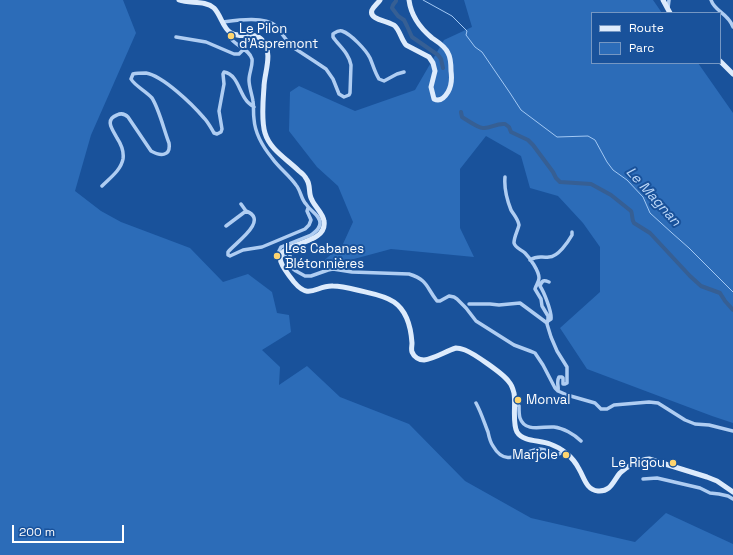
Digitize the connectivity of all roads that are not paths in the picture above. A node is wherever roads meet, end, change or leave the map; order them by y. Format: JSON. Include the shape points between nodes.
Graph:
{"nodes":[{"id":1,"x":179,"y":0,"type":"edge"},
{"id":2,"x":380,"y":0,"type":"edge"},
{"id":3,"x":409,"y":0,"type":"edge"},
{"id":4,"x":663,"y":0,"type":"edge"},
{"id":5,"x":669,"y":0,"type":"edge"},
{"id":6,"x":711,"y":0,"type":"edge"},
{"id":7,"x":668,"y":11,"type":"edge"},
{"id":8,"x":721,"y":12,"type":"edge"},
{"id":9,"x":721,"y":12,"type":"edge"},
{"id":10,"x":222,"y":22,"type":"junction"},
{"id":11,"x":733,"y":27,"type":"edge"},
{"id":12,"x":230,"y":33,"type":"junction"},
{"id":13,"x":176,"y":37,"type":"dead end"},
{"id":14,"x":244,"y":49,"type":"junction"},
{"id":15,"x":721,"y":62,"type":"edge"},
{"id":16,"x":404,"y":72,"type":"dead end"},
{"id":17,"x":733,"y":74,"type":"edge"},
{"id":18,"x":254,"y":107,"type":"junction"},
{"id":19,"x":505,"y":177,"type":"dead end"},
{"id":20,"x":102,"y":186,"type":"dead end"},
{"id":21,"x":241,"y":204,"type":"dead end"},
{"id":22,"x":308,"y":208,"type":"junction"},
{"id":23,"x":246,"y":211,"type":"junction"},
{"id":24,"x":226,"y":226,"type":"dead end"},
{"id":25,"x":572,"y":232,"type":"dead end"},
{"id":26,"x":293,"y":246,"type":"junction"},
{"id":27,"x":287,"y":248,"type":"junction"},
{"id":28,"x":281,"y":254,"type":"junction"},
{"id":29,"x":291,"y":258,"type":"junction"},
{"id":30,"x":530,"y":260,"type":"junction"},
{"id":31,"x":290,"y":265,"type":"junction"},
{"id":32,"x":549,"y":282,"type":"dead end"},
{"id":33,"x":468,"y":304,"type":"dead end"},
{"id":34,"x":548,"y":322,"type":"junction"},
{"id":35,"x":558,"y":391,"type":"junction"},
{"id":36,"x":476,"y":403,"type":"dead end"},
{"id":37,"x":515,"y":403,"type":"junction"},
{"id":38,"x":733,"y":431,"type":"edge"},
{"id":39,"x":580,"y":441,"type":"dead end"},
{"id":40,"x":563,"y":450,"type":"junction"},
{"id":41,"x":643,"y":479,"type":"dead end"},
{"id":42,"x":733,"y":492,"type":"edge"},
{"id":43,"x":733,"y":499,"type":"edge"}],
"edges":[{"from":1,"to":10,"type":"street","via":[[209,5],[218,13]]},
{"from":2,"to":3,"type":"street","via":[[372,10],[373,16],[395,25],[406,45],[428,57],[433,63],[435,72],[431,87],[434,99],[439,100],[449,90],[452,80],[448,53],[416,20],[410,9]]},
{"from":4,"to":7,"type":"street"},
{"from":5,"to":7,"type":"street"},
{"from":6,"to":9,"type":"street"},
{"from":8,"to":11,"type":"street","via":[[731,21]]},
{"from":10,"to":12,"type":"street"},
{"from":10,"to":16,"type":"street","via":[[248,20],[273,24],[291,46],[326,69],[339,94],[344,97],[350,93],[351,65],[348,56],[333,37],[338,31],[347,34],[364,49],[379,79],[384,81]]},
{"from":12,"to":14,"type":"street","via":[[230,39]]},
{"from":12,"to":26,"type":"street","via":[[258,37],[265,44],[268,57],[263,114],[266,137],[284,158],[306,177],[311,199],[324,219],[324,228],[319,234]]},
{"from":13,"to":14,"type":"street","via":[[206,42],[234,54],[239,54]]},
{"from":14,"to":18,"type":"street","via":[[252,60],[249,80]]},
{"from":15,"to":17,"type":"street"},
{"from":18,"to":20,"type":"street","via":[[246,100],[232,76],[224,72],[219,107],[222,129],[217,134],[200,113],[165,82],[146,73],[134,74],[131,79],[133,82],[145,91],[155,104],[170,148],[162,155],[151,151],[128,117],[124,114],[116,115],[110,124],[123,155],[114,174]]},
{"from":18,"to":22,"type":"street","via":[[259,137],[272,158],[296,184]]},
{"from":19,"to":30,"type":"street","via":[[507,199],[519,225],[514,244]]},
{"from":21,"to":23,"type":"street"},
{"from":22,"to":23,"type":"street","via":[[306,211],[311,220],[305,229],[262,247],[229,255],[229,250],[245,236],[254,223],[253,217]]},
{"from":22,"to":28,"type":"street","via":[[319,219],[319,228],[311,235],[281,247]]},
{"from":23,"to":24,"type":"street"},
{"from":25,"to":30,"type":"street","via":[[569,240],[552,257],[537,256]]},
{"from":26,"to":27,"type":"street"},
{"from":26,"to":29,"type":"street"},
{"from":27,"to":28,"type":"street"},
{"from":27,"to":29,"type":"street"},
{"from":28,"to":31,"type":"street"},
{"from":28,"to":37,"type":"street","via":[[281,264],[303,290],[312,291],[338,286],[393,301],[406,317],[412,351],[417,358],[424,360],[458,348],[465,350],[507,379],[513,388]]},
{"from":29,"to":31,"type":"street"},
{"from":30,"to":34,"type":"street","via":[[538,273],[539,281],[535,289],[548,316]]},
{"from":31,"to":35,"type":"street","via":[[305,276],[333,269],[409,274],[417,277],[423,280],[437,301],[449,296],[454,297],[476,321],[514,345],[533,352]]},
{"from":32,"to":34,"type":"street","via":[[544,280],[540,286],[551,315]]},
{"from":33,"to":34,"type":"street","via":[[520,303]]},
{"from":34,"to":35,"type":"street","via":[[551,337],[567,367],[568,381],[563,384],[563,377],[559,377]]},
{"from":35,"to":38,"type":"street","via":[[595,403],[601,409],[614,405],[658,403],[695,424]]},
{"from":36,"to":40,"type":"street","via":[[492,444],[504,457],[514,458],[540,449],[557,454]]},
{"from":37,"to":39,"type":"street","via":[[525,425],[532,428],[557,427]]},
{"from":37,"to":40,"type":"street","via":[[515,427],[519,435]]},
{"from":40,"to":42,"type":"street","via":[[573,460],[588,486],[597,491],[610,488],[626,468],[641,460],[650,459],[707,477]]},
{"from":41,"to":43,"type":"street","via":[[657,478]]}]}
